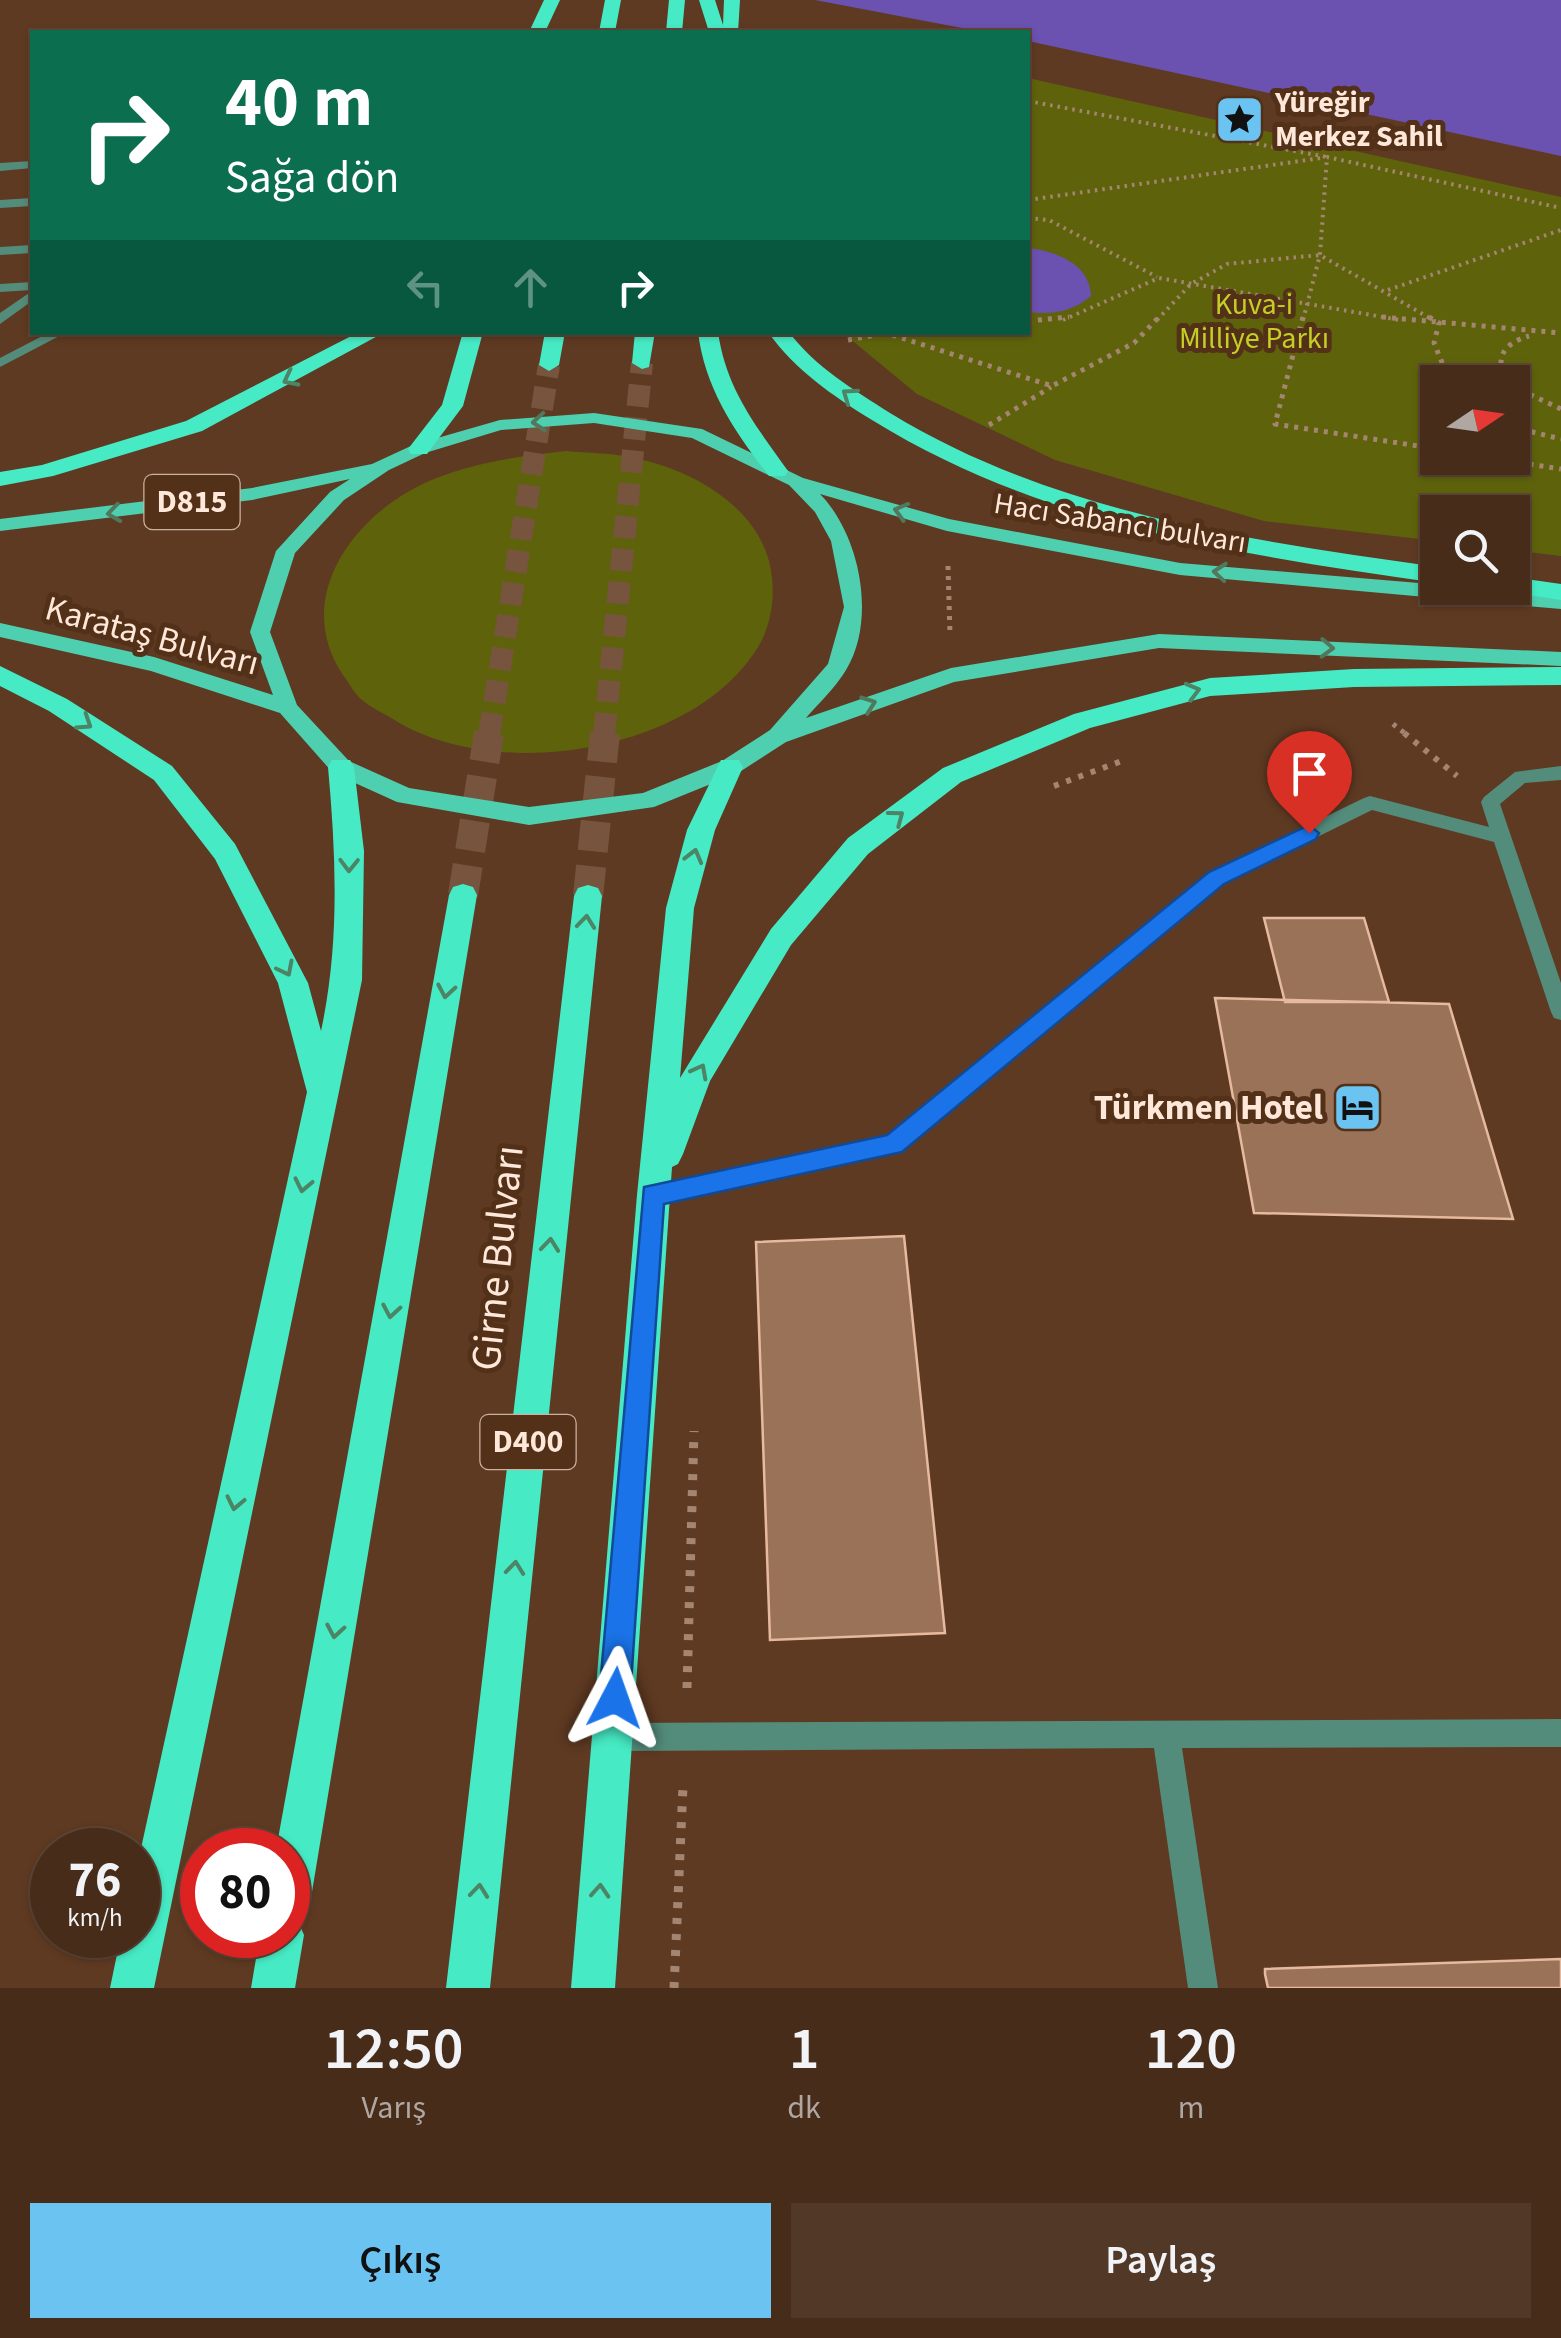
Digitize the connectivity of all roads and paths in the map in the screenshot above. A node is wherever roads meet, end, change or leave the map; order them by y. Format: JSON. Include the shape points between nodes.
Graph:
{"nodes":[{"id":1,"x":552,"y":0,"type":"edge"},
{"id":2,"x":613,"y":0,"type":"edge"},
{"id":3,"x":678,"y":0,"type":"edge"},
{"id":4,"x":707,"y":0,"type":"edge"},
{"id":5,"x":732,"y":0,"type":"edge"},
{"id":6,"x":538,"y":30,"type":"edge"},
{"id":7,"x":607,"y":30,"type":"edge"},
{"id":8,"x":674,"y":30,"type":"edge"},
{"id":9,"x":716,"y":30,"type":"edge"},
{"id":10,"x":730,"y":30,"type":"edge"},
{"id":11,"x":1030,"y":101,"type":"edge"},
{"id":12,"x":1327,"y":157,"type":"junction"},
{"id":13,"x":30,"y":165,"type":"edge"},
{"id":14,"x":0,"y":168,"type":"edge"},
{"id":15,"x":1030,"y":200,"type":"edge"},
{"id":16,"x":30,"y":202,"type":"edge"},
{"id":17,"x":0,"y":204,"type":"edge"},
{"id":18,"x":1561,"y":208,"type":"edge"},
{"id":19,"x":1030,"y":218,"type":"edge"},
{"id":20,"x":1561,"y":230,"type":"edge"},
{"id":21,"x":30,"y":249,"type":"edge"},
{"id":22,"x":0,"y":251,"type":"edge"},
{"id":23,"x":1320,"y":255,"type":"junction"},
{"id":24,"x":1158,"y":278,"type":"junction"},
{"id":25,"x":1191,"y":284,"type":"junction"},
{"id":26,"x":30,"y":286,"type":"edge"},
{"id":27,"x":0,"y":288,"type":"edge"},
{"id":28,"x":1387,"y":290,"type":"junction"},
{"id":29,"x":30,"y":297,"type":"edge"},
{"id":30,"x":1307,"y":304,"type":"junction"},
{"id":31,"x":0,"y":320,"type":"edge"},
{"id":32,"x":1030,"y":321,"type":"edge"},
{"id":33,"x":1439,"y":323,"type":"junction"},
{"id":34,"x":1542,"y":334,"type":"junction"},
{"id":35,"x":1561,"y":334,"type":"edge"},
{"id":36,"x":54,"y":335,"type":"edge"},
{"id":37,"x":370,"y":335,"type":"edge"},
{"id":38,"x":472,"y":335,"type":"edge"},
{"id":39,"x":554,"y":335,"type":"edge"},
{"id":40,"x":645,"y":335,"type":"edge"},
{"id":41,"x":708,"y":335,"type":"edge"},
{"id":42,"x":780,"y":335,"type":"edge"},
{"id":43,"x":888,"y":335,"type":"edge"},
{"id":44,"x":0,"y":363,"type":"edge"},
{"id":45,"x":642,"y":363,"type":"tunnel mouth"},
{"id":46,"x":549,"y":365,"type":"tunnel mouth"},
{"id":47,"x":1443,"y":365,"type":"edge"},
{"id":48,"x":1498,"y":365,"type":"edge"},
{"id":49,"x":1052,"y":386,"type":"junction"},
{"id":50,"x":1530,"y":396,"type":"edge"},
{"id":51,"x":1561,"y":409,"type":"edge"},
{"id":52,"x":1530,"y":431,"type":"edge"},
{"id":53,"x":1561,"y":439,"type":"edge"},
{"id":54,"x":1420,"y":446,"type":"edge"},
{"id":55,"x":419,"y":449,"type":"junction"},
{"id":56,"x":942,"y":453,"type":"junction"},
{"id":57,"x":1530,"y":464,"type":"edge"},
{"id":58,"x":382,"y":466,"type":"junction"},
{"id":59,"x":1561,"y":468,"type":"edge"},
{"id":60,"x":786,"y":476,"type":"junction"},
{"id":61,"x":0,"y":480,"type":"edge"},
{"id":62,"x":947,"y":525,"type":"junction"},
{"id":63,"x":0,"y":526,"type":"edge"},
{"id":64,"x":1420,"y":572,"type":"edge"},
{"id":65,"x":1530,"y":588,"type":"edge"},
{"id":66,"x":1561,"y":592,"type":"edge"},
{"id":67,"x":1561,"y":602,"type":"edge"},
{"id":68,"x":0,"y":630,"type":"edge"},
{"id":69,"x":1561,"y":660,"type":"edge"},
{"id":70,"x":0,"y":674,"type":"edge"},
{"id":71,"x":951,"y":675,"type":"junction"},
{"id":72,"x":1561,"y":676,"type":"edge"},
{"id":73,"x":288,"y":708,"type":"junction"},
{"id":74,"x":778,"y":736,"type":"junction"},
{"id":75,"x":730,"y":767,"type":"junction"},
{"id":76,"x":341,"y":768,"type":"junction"},
{"id":77,"x":1561,"y":773,"type":"edge"},
{"id":78,"x":1501,"y":837,"type":"junction"},
{"id":79,"x":463,"y":894,"type":"tunnel mouth"},
{"id":80,"x":588,"y":896,"type":"tunnel mouth"},
{"id":81,"x":1561,"y":1012,"type":"edge"},
{"id":82,"x":323,"y":1092,"type":"junction"},
{"id":83,"x":652,"y":1195,"type":"junction"},
{"id":84,"x":1561,"y":1732,"type":"edge"},
{"id":85,"x":1166,"y":1734,"type":"junction"},
{"id":86,"x":612,"y":1737,"type":"junction"},
{"id":87,"x":301,"y":1828,"type":"edge"},
{"id":88,"x":278,"y":1958,"type":"edge"},
{"id":89,"x":132,"y":1988,"type":"edge"},
{"id":90,"x":273,"y":1988,"type":"edge"},
{"id":91,"x":468,"y":1988,"type":"edge"},
{"id":92,"x":593,"y":1988,"type":"edge"},
{"id":93,"x":1204,"y":1988,"type":"edge"}],
"edges":[{"from":1,"to":6,"type":"highway"},
{"from":2,"to":7,"type":"highway"},
{"from":3,"to":8,"type":"highway"},
{"from":4,"to":9,"type":"highway"},
{"from":5,"to":10,"type":"highway"},
{"from":11,"to":12,"type":"path"},
{"from":12,"to":15,"type":"path"},
{"from":12,"to":18,"type":"path"},
{"from":12,"to":23,"type":"path"},
{"from":13,"to":14,"type":"lane"},
{"from":16,"to":17,"type":"lane"},
{"from":19,"to":24,"type":"path","via":[[1049,220]]},
{"from":20,"to":28,"type":"path"},
{"from":21,"to":22,"type":"lane"},
{"from":23,"to":25,"type":"path","via":[[1227,264]]},
{"from":23,"to":28,"type":"path"},
{"from":23,"to":30,"type":"path"},
{"from":24,"to":25,"type":"path"},
{"from":24,"to":32,"type":"path","via":[[1062,320]]},
{"from":25,"to":30,"type":"path"},
{"from":25,"to":49,"type":"path","via":[[1134,343]]},
{"from":26,"to":27,"type":"lane"},
{"from":28,"to":33,"type":"path"},
{"from":29,"to":31,"type":"lane"},
{"from":30,"to":33,"type":"path"},
{"from":30,"to":54,"type":"path","via":[[1275,424]]},
{"from":33,"to":34,"type":"path"},
{"from":33,"to":47,"type":"path","via":[[1434,344]]},
{"from":34,"to":35,"type":"path"},
{"from":34,"to":48,"type":"path","via":[[1508,344]]},
{"from":36,"to":44,"type":"lane"},
{"from":37,"to":61,"type":"highway","one_way":true,"via":[[194,426]]},
{"from":38,"to":55,"type":"highway","via":[[452,406]]},
{"from":39,"to":46,"type":"highway"},
{"from":40,"to":45,"type":"highway"},
{"from":41,"to":60,"type":"highway","via":[[710,357],[738,422]]},
{"from":56,"to":42,"type":"highway","one_way":true,"via":[[818,373]]},
{"from":43,"to":49,"type":"path"},
{"from":49,"to":56,"type":"path"},
{"from":50,"to":51,"type":"path"},
{"from":52,"to":53,"type":"path"},
{"from":55,"to":58,"type":"main road","name":"Hacı Sabancı bulvarı"},
{"from":60,"to":55,"type":"main road","name":"Hacı Sabancı bulvarı","one_way":true,"via":[[696,433],[594,418],[500,425]]},
{"from":56,"to":64,"type":"highway","via":[[1044,494],[1168,530]]},
{"from":57,"to":59,"type":"path"},
{"from":58,"to":63,"type":"main road","number":"D815","one_way":true,"via":[[252,494]]},
{"from":58,"to":73,"type":"main road","via":[[338,496],[286,551],[260,632]]},
{"from":62,"to":60,"type":"main road","name":"Hacı Sabancı bulvarı","one_way":true},
{"from":60,"to":74,"type":"main road","via":[[823,509],[841,540],[854,608],[838,666]]},
{"from":67,"to":62,"type":"main road","name":"Hacı Sabancı bulvarı","one_way":true,"via":[[1180,569]]},
{"from":62,"to":71,"type":"path"},
{"from":65,"to":66,"type":"highway"},
{"from":68,"to":73,"type":"main road","name":"Karataş Bulvarı","via":[[154,664]]},
{"from":71,"to":69,"type":"main road","one_way":true,"via":[[1159,641]]},
{"from":70,"to":82,"type":"highway","one_way":true,"via":[[163,773],[226,852],[293,983]]},
{"from":74,"to":71,"type":"main road","one_way":true},
{"from":83,"to":72,"type":"highway","one_way":true,"via":[[696,1076],[781,937],[858,846],[952,776],[1083,721],[1210,687]]},
{"from":73,"to":76,"type":"main road"},
{"from":74,"to":75,"type":"main road"},
{"from":75,"to":76,"type":"main road","via":[[646,800],[529,816],[405,796]]},
{"from":83,"to":75,"type":"highway","one_way":true,"via":[[680,908],[701,830]]},
{"from":76,"to":82,"type":"highway","one_way":true,"via":[[350,850],[346,980]]},
{"from":77,"to":78,"type":"lane","via":[[1521,777],[1490,802]]},
{"from":78,"to":81,"type":"lane"},
{"from":78,"to":83,"type":"lane","via":[[1370,803],[1216,878],[894,1145]]},
{"from":79,"to":87,"type":"highway","one_way":true},
{"from":91,"to":80,"type":"highway","name":"Girne Bulvarı","number":"D400","one_way":true},
{"from":82,"to":89,"type":"highway","one_way":true},
{"from":83,"to":86,"type":"highway"},
{"from":84,"to":85,"type":"lane"},
{"from":85,"to":86,"type":"lane"},
{"from":85,"to":93,"type":"lane"},
{"from":92,"to":86,"type":"highway","one_way":true},
{"from":88,"to":90,"type":"highway"}]}
